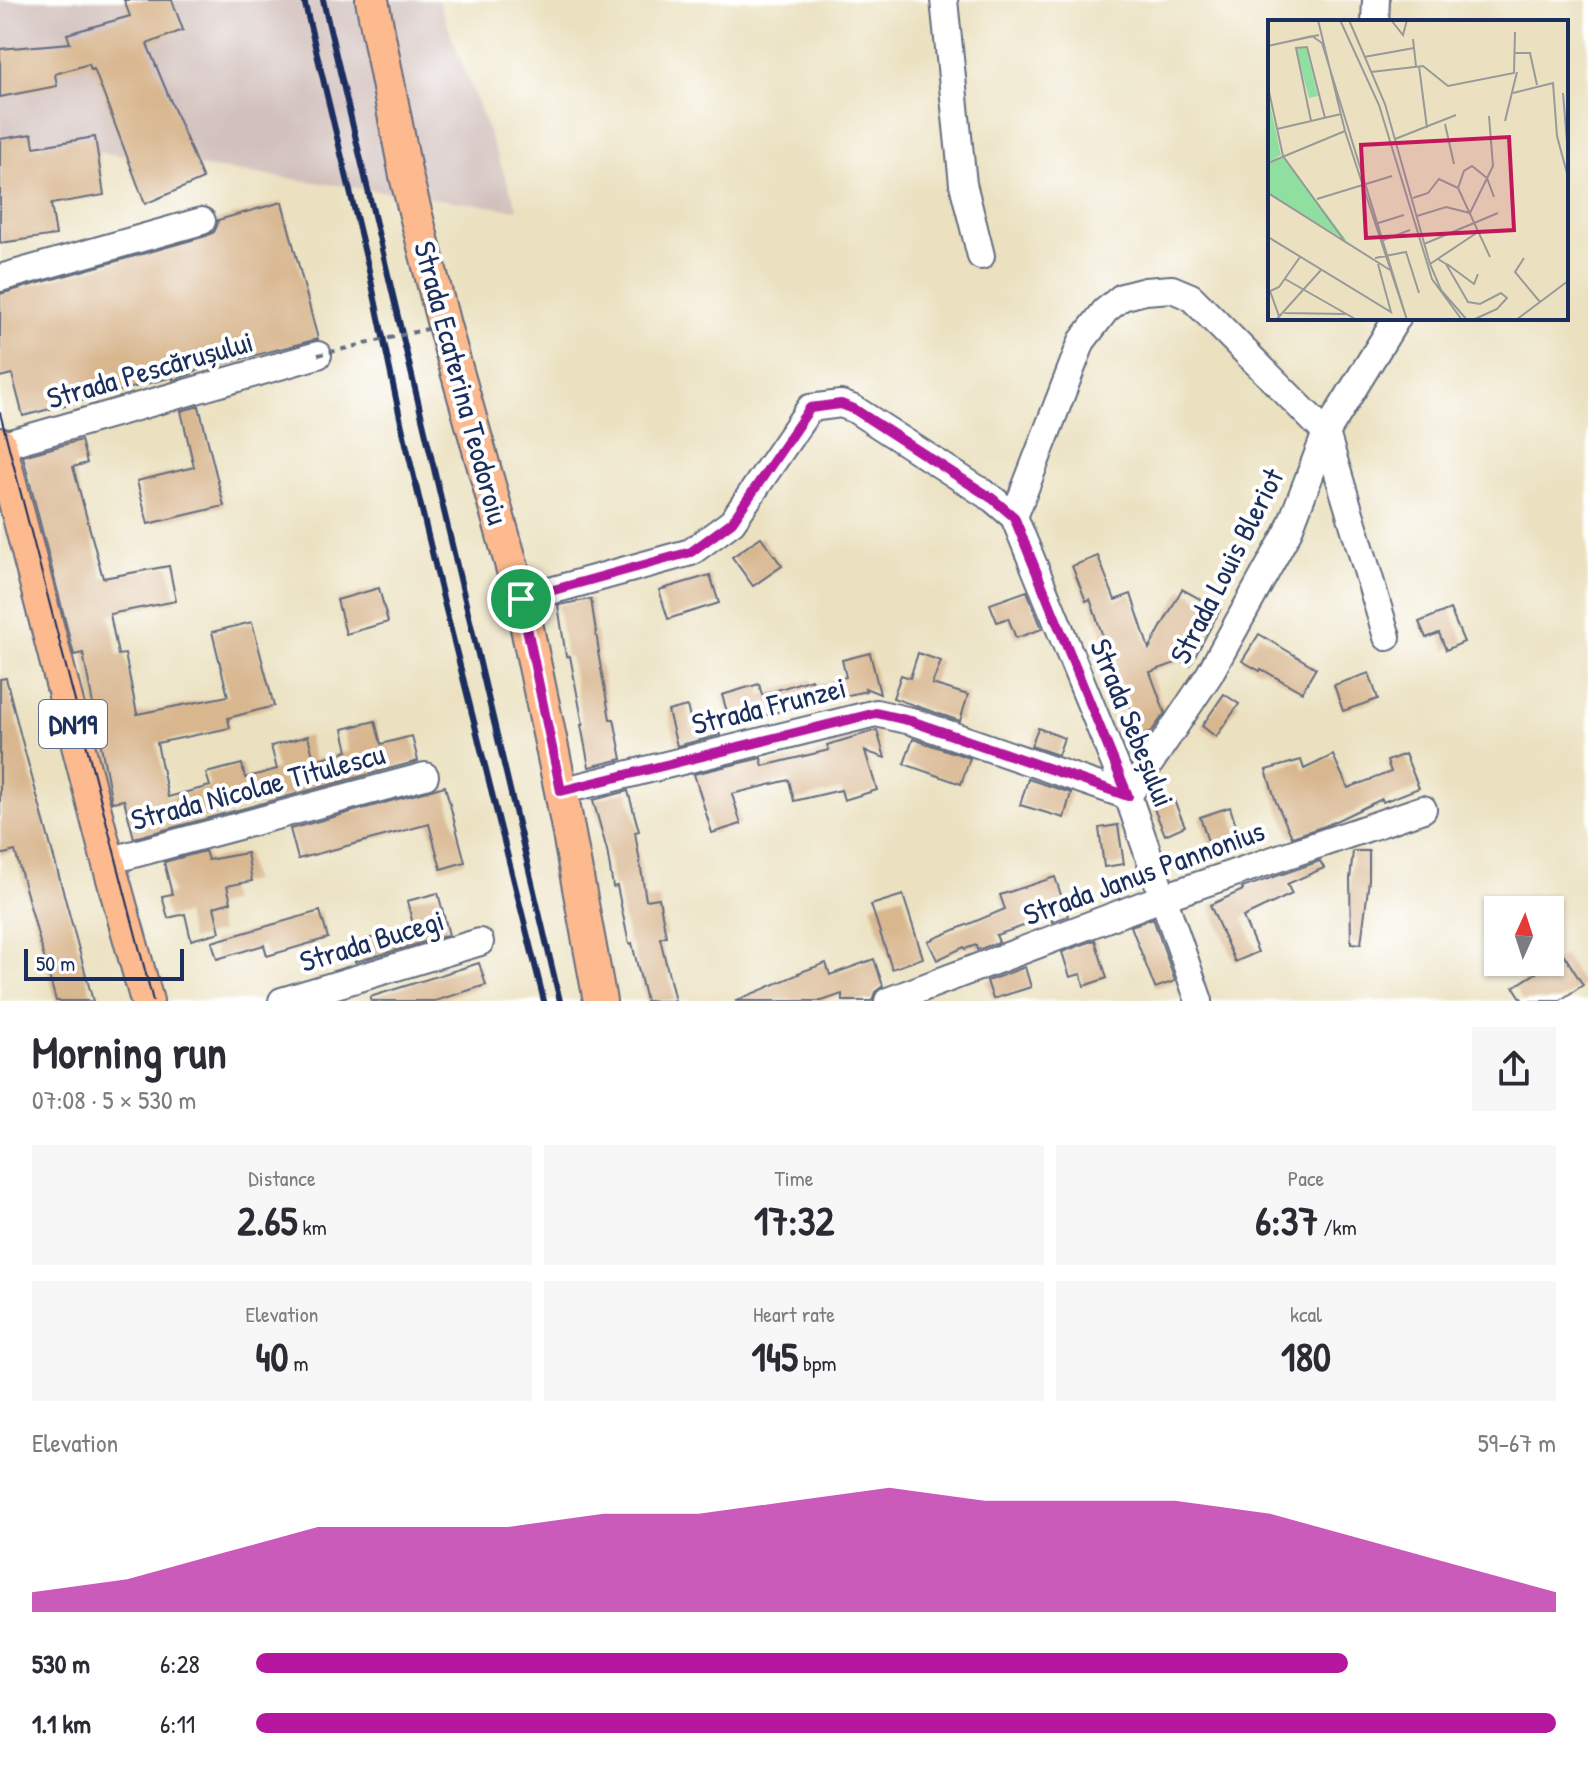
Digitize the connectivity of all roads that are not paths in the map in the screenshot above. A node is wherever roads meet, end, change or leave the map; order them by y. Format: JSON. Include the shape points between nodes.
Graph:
{"nodes":[{"id":1,"x":372,"y":0,"type":"edge"},
{"id":2,"x":944,"y":0,"type":"edge"},
{"id":3,"x":1376,"y":0,"type":"edge"},
{"id":4,"x":1375,"y":20,"type":"edge"},
{"id":5,"x":202,"y":221,"type":"dead end"},
{"id":6,"x":981,"y":256,"type":"dead end"},
{"id":7,"x":0,"y":278,"type":"edge"},
{"id":8,"x":1396,"y":320,"type":"edge"},
{"id":9,"x":318,"y":355,"type":"road end"},
{"id":10,"x":1326,"y":433,"type":"junction"},
{"id":11,"x":0,"y":445,"type":"edge"},
{"id":12,"x":1014,"y":517,"type":"junction"},
{"id":13,"x":521,"y":599,"type":"junction"},
{"id":14,"x":1387,"y":637,"type":"dead end"},
{"id":15,"x":425,"y":776,"type":"dead end"},
{"id":16,"x":561,"y":791,"type":"junction"},
{"id":17,"x":1128,"y":796,"type":"junction"},
{"id":18,"x":1423,"y":809,"type":"dead end"},
{"id":19,"x":108,"y":861,"type":"junction"},
{"id":20,"x":1164,"y":897,"type":"junction"},
{"id":21,"x":480,"y":942,"type":"dead end"},
{"id":22,"x":147,"y":1001,"type":"edge"},
{"id":23,"x":282,"y":1001,"type":"edge"},
{"id":24,"x":600,"y":1001,"type":"edge"},
{"id":25,"x":888,"y":1001,"type":"edge"},
{"id":26,"x":1199,"y":1001,"type":"edge"}],
"edges":[{"from":1,"to":13,"type":"main road","name":"Strada Ecaterina Teodoroiu","via":[[406,176]]},
{"from":2,"to":6,"type":"street","via":[[963,184]]},
{"from":3,"to":4,"type":"street"},
{"from":5,"to":7,"type":"street"},
{"from":8,"to":10,"type":"street","name":"Strada Louis Bleriot"},
{"from":9,"to":11,"type":"street","name":"Strada Pescărușului"},
{"from":10,"to":12,"type":"street","via":[[1191,297],[1172,289],[1122,297],[1082,341]]},
{"from":10,"to":14,"type":"street"},
{"from":10,"to":17,"type":"street","name":"Strada Louis Bleriot","via":[[1281,545],[1209,675]]},
{"from":11,"to":19,"type":"main road","number":"DN19"},
{"from":12,"to":13,"type":"street","via":[[854,409],[841,404],[810,408],[732,522],[691,552]]},
{"from":12,"to":17,"type":"street","name":"Strada Sebeșului"},
{"from":13,"to":16,"type":"main road","name":"Strada Ecaterina Teodoroiu"},
{"from":15,"to":19,"type":"street","name":"Strada Nicolae Titulescu"},
{"from":16,"to":17,"type":"street","name":"Strada Frunzei","via":[[876,713]]},
{"from":16,"to":24,"type":"main road","name":"Strada Ecaterina Teodoroiu"},
{"from":17,"to":20,"type":"street","name":"Strada Sebeșului"},
{"from":18,"to":20,"type":"street","name":"Strada Janus Pannonius"},
{"from":19,"to":22,"type":"main road","number":"DN19"},
{"from":20,"to":25,"type":"street","name":"Strada Janus Pannonius"},
{"from":20,"to":26,"type":"street","name":"Strada Sebeșului"},
{"from":21,"to":23,"type":"street","name":"Strada Bucegi"}]}
